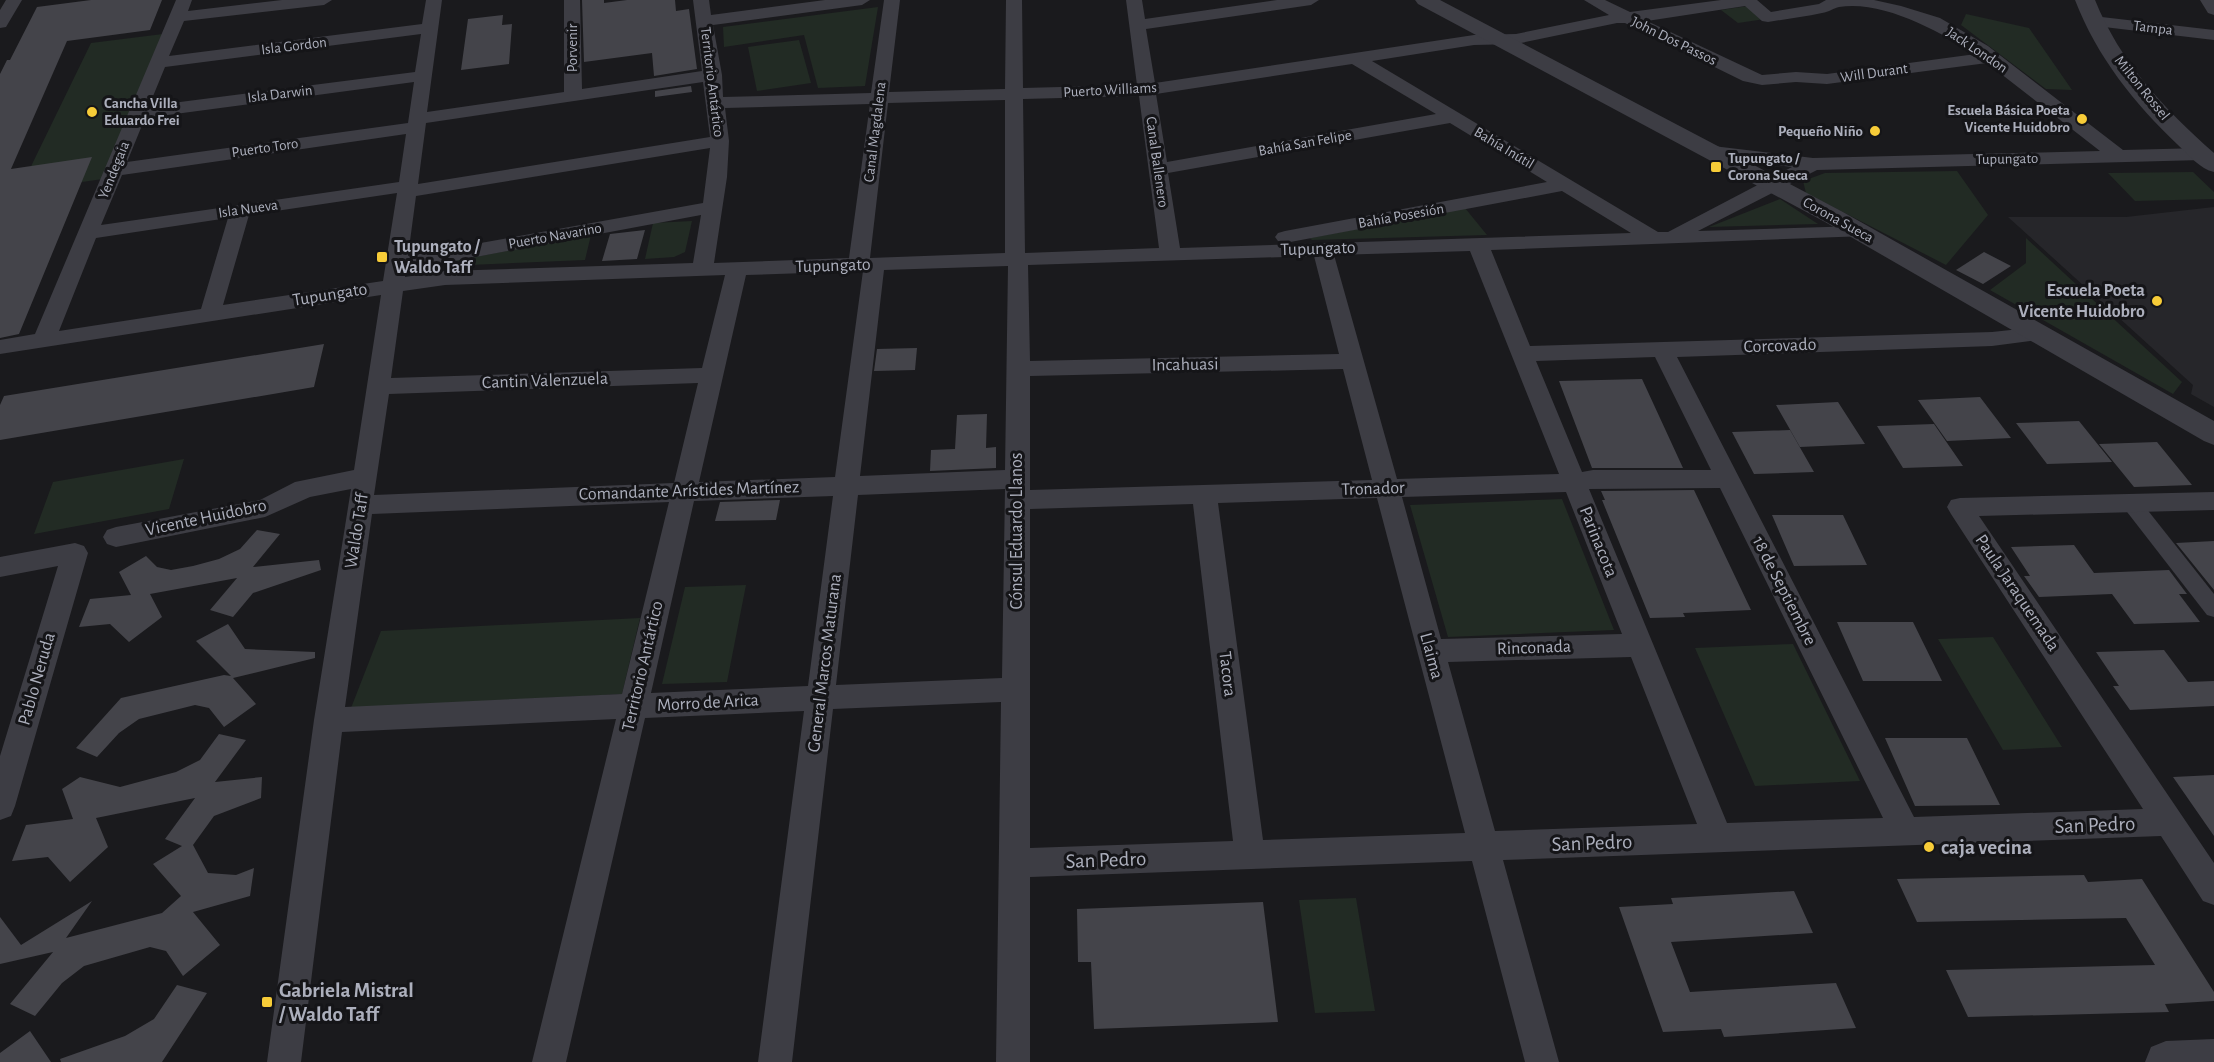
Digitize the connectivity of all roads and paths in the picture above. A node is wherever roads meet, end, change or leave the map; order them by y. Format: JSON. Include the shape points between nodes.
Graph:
{"nodes":[{"id":1,"x":14,"y":0,"type":"edge"},
{"id":2,"x":324,"y":0,"type":"edge"},
{"id":3,"x":434,"y":0,"type":"edge"},
{"id":4,"x":572,"y":0,"type":"edge"},
{"id":5,"x":702,"y":0,"type":"edge"},
{"id":6,"x":862,"y":0,"type":"edge"},
{"id":7,"x":892,"y":0,"type":"edge"},
{"id":8,"x":1014,"y":0,"type":"edge"},
{"id":9,"x":1134,"y":0,"type":"edge"},
{"id":10,"x":1311,"y":0,"type":"edge"},
{"id":11,"x":1425,"y":0,"type":"edge"},
{"id":12,"x":1592,"y":0,"type":"edge"},
{"id":13,"x":2085,"y":0,"type":"edge"},
{"id":14,"x":1832,"y":1,"type":"edge"},
{"id":15,"x":830,"y":2,"type":"edge"},
{"id":16,"x":181,"y":9,"type":"edge"},
{"id":17,"x":1627,"y":18,"type":"junction"},
{"id":18,"x":705,"y":21,"type":"junction"},
{"id":19,"x":2093,"y":21,"type":"junction"},
{"id":20,"x":0,"y":23,"type":"edge"},
{"id":21,"x":1138,"y":25,"type":"junction"},
{"id":22,"x":430,"y":28,"type":"junction"},
{"id":23,"x":2214,"y":35,"type":"edge"},
{"id":24,"x":1499,"y":39,"type":"junction"},
{"id":25,"x":1991,"y":57,"type":"junction"},
{"id":26,"x":1355,"y":58,"type":"junction"},
{"id":27,"x":158,"y":63,"type":"junction"},
{"id":28,"x":712,"y":75,"type":"junction"},
{"id":29,"x":423,"y":76,"type":"junction"},
{"id":30,"x":1757,"y":79,"type":"joint"},
{"id":31,"x":1147,"y":90,"type":"junction"},
{"id":32,"x":1015,"y":94,"type":"junction"},
{"id":33,"x":573,"y":96,"type":"junction"},
{"id":34,"x":880,"y":98,"type":"junction"},
{"id":35,"x":717,"y":103,"type":"junction"},
{"id":36,"x":138,"y":113,"type":"junction"},
{"id":37,"x":1452,"y":117,"type":"junction"},
{"id":38,"x":417,"y":123,"type":"junction"},
{"id":39,"x":720,"y":141,"type":"junction"},
{"id":40,"x":1713,"y":152,"type":"junction"},
{"id":41,"x":2118,"y":156,"type":"junction"},
{"id":42,"x":2208,"y":159,"type":"edge"},
{"id":43,"x":1812,"y":164,"type":"junction"},
{"id":44,"x":1158,"y":169,"type":"junction"},
{"id":45,"x":114,"y":170,"type":"junction"},
{"id":46,"x":1565,"y":185,"type":"junction"},
{"id":47,"x":1775,"y":185,"type":"junction"},
{"id":48,"x":407,"y":189,"type":"junction"},
{"id":49,"x":712,"y":207,"type":"junction"},
{"id":50,"x":241,"y":210,"type":"junction"},
{"id":51,"x":1859,"y":232,"type":"junction"},
{"id":52,"x":88,"y":233,"type":"junction"},
{"id":53,"x":1662,"y":238,"type":"junction"},
{"id":54,"x":1478,"y":244,"type":"junction"},
{"id":55,"x":1322,"y":249,"type":"junction"},
{"id":56,"x":1201,"y":252,"type":"junction"},
{"id":57,"x":1170,"y":253,"type":"junction"},
{"id":58,"x":1017,"y":259,"type":"junction"},
{"id":59,"x":866,"y":265,"type":"junction"},
{"id":60,"x":737,"y":269,"type":"junction"},
{"id":61,"x":702,"y":271,"type":"junction"},
{"id":62,"x":396,"y":275,"type":"junction"},
{"id":63,"x":210,"y":314,"type":"junction"},
{"id":64,"x":2038,"y":334,"type":"junction"},
{"id":65,"x":44,"y":340,"type":"junction"},
{"id":66,"x":0,"y":347,"type":"edge"},
{"id":67,"x":1662,"y":349,"type":"junction"},
{"id":68,"x":1522,"y":354,"type":"junction"},
{"id":69,"x":1352,"y":361,"type":"junction"},
{"id":70,"x":1018,"y":369,"type":"junction"},
{"id":71,"x":712,"y":375,"type":"junction"},
{"id":72,"x":379,"y":386,"type":"junction"},
{"id":73,"x":2214,"y":434,"type":"edge"},
{"id":74,"x":365,"y":477,"type":"junction"},
{"id":75,"x":1728,"y":479,"type":"junction"},
{"id":76,"x":1574,"y":483,"type":"junction"},
{"id":77,"x":847,"y":485,"type":"junction"},
{"id":78,"x":1386,"y":488,"type":"junction"},
{"id":79,"x":1017,"y":489,"type":"junction"},
{"id":80,"x":685,"y":491,"type":"junction"},
{"id":81,"x":1204,"y":494,"type":"junction"},
{"id":82,"x":2214,"y":501,"type":"edge"},
{"id":83,"x":2131,"y":503,"type":"junction"},
{"id":84,"x":361,"y":505,"type":"junction"},
{"id":85,"x":116,"y":537,"type":"dead end"},
{"id":86,"x":0,"y":567,"type":"edge"},
{"id":87,"x":2214,"y":609,"type":"edge"},
{"id":88,"x":1639,"y":645,"type":"junction"},
{"id":89,"x":1430,"y":651,"type":"junction"},
{"id":90,"x":1016,"y":689,"type":"junction"},
{"id":91,"x":820,"y":698,"type":"junction"},
{"id":92,"x":633,"y":707,"type":"junction"},
{"id":93,"x":328,"y":720,"type":"junction"},
{"id":94,"x":0,"y":806,"type":"edge"},
{"id":95,"x":2169,"y":822,"type":"junction"},
{"id":96,"x":1906,"y":833,"type":"junction"},
{"id":97,"x":1718,"y":839,"type":"junction"},
{"id":98,"x":1482,"y":847,"type":"junction"},
{"id":99,"x":1250,"y":855,"type":"junction"},
{"id":100,"x":1014,"y":863,"type":"junction"},
{"id":101,"x":2214,"y":890,"type":"edge"},
{"id":102,"x":2214,"y":1060,"type":"edge"},
{"id":103,"x":284,"y":1062,"type":"edge"},
{"id":104,"x":549,"y":1062,"type":"edge"},
{"id":105,"x":774,"y":1062,"type":"edge"},
{"id":106,"x":1013,"y":1062,"type":"edge"},
{"id":107,"x":1542,"y":1062,"type":"edge"},
{"id":108,"x":2166,"y":1062,"type":"edge"}],
"edges":[{"from":1,"to":20,"type":"street"},
{"from":2,"to":16,"type":"street"},
{"from":3,"to":22,"type":"street","name":"Waldo Taff"},
{"from":4,"to":33,"type":"street","name":"Porvenir"},
{"from":5,"to":18,"type":"street","name":"Territorio Antártico"},
{"from":6,"to":15,"type":"street"},
{"from":7,"to":34,"type":"street","name":"Canal Magdalena"},
{"from":8,"to":32,"type":"street","name":"Cónsul Eduardo Llanos"},
{"from":9,"to":21,"type":"street","name":"Canal Ballenero"},
{"from":10,"to":21,"type":"street"},
{"from":11,"to":24,"type":"street","name":"Corona Sueca"},
{"from":12,"to":17,"type":"street","name":"John Dos Passos"},
{"from":13,"to":19,"type":"street","name":"Milton Rossel"},
{"from":14,"to":17,"type":"street","name":"Jack London","via":[[1824,8],[1768,16],[1748,1]]},
{"from":14,"to":25,"type":"street","name":"Jack London","via":[[1869,3],[1922,17],[1958,34]]},
{"from":15,"to":18,"type":"street"},
{"from":16,"to":27,"type":"street","name":"Yendegaia"},
{"from":17,"to":24,"type":"street","name":"Jack London"},
{"from":17,"to":30,"type":"street","name":"John Dos Passos"},
{"from":18,"to":28,"type":"street","name":"Territorio Antártico"},
{"from":19,"to":23,"type":"street","name":"Tampa"},
{"from":19,"to":42,"type":"street","name":"Milton Rossel","via":[[2137,85]]},
{"from":21,"to":31,"type":"street","name":"Canal Ballenero"},
{"from":22,"to":27,"type":"street","name":"Isla Gordon"},
{"from":22,"to":29,"type":"street","name":"Waldo Taff"},
{"from":24,"to":26,"type":"street","name":"Puerto Williams"},
{"from":24,"to":40,"type":"street","name":"Corona Sueca"},
{"from":25,"to":30,"type":"street","name":"Will Durant","via":[[1827,79]]},
{"from":25,"to":41,"type":"street","name":"Jack London"},
{"from":26,"to":31,"type":"street","name":"Puerto Williams"},
{"from":26,"to":37,"type":"street","name":"Bahía Inútil"},
{"from":27,"to":36,"type":"street","name":"Yendegaia"},
{"from":28,"to":33,"type":"street","name":"Puerto Toro"},
{"from":28,"to":35,"type":"street","name":"Territorio Antártico"},
{"from":29,"to":36,"type":"street","name":"Isla Darwin"},
{"from":29,"to":38,"type":"street","name":"Waldo Taff"},
{"from":31,"to":32,"type":"street","name":"Puerto Williams"},
{"from":31,"to":44,"type":"street","name":"Canal Ballenero"},
{"from":32,"to":34,"type":"street","name":"Puerto Williams"},
{"from":32,"to":58,"type":"street","name":"Cónsul Eduardo Llanos"},
{"from":33,"to":38,"type":"street","name":"Puerto Toro"},
{"from":34,"to":35,"type":"street","name":"Puerto Williams"},
{"from":34,"to":59,"type":"street","name":"Canal Magdalena"},
{"from":35,"to":39,"type":"street","name":"Territorio Antártico"},
{"from":36,"to":45,"type":"street","name":"Yendegaia"},
{"from":37,"to":44,"type":"street","name":"Bahía San Felipe"},
{"from":37,"to":46,"type":"street","name":"Bahía Inútil"},
{"from":38,"to":45,"type":"street","name":"Puerto Toro"},
{"from":38,"to":48,"type":"street","name":"Waldo Taff"},
{"from":39,"to":48,"type":"street","name":"Isla Nueva"},
{"from":39,"to":49,"type":"street","name":"Territorio Antártico"},
{"from":40,"to":43,"type":"street","name":"Tupungato"},
{"from":40,"to":47,"type":"street","name":"Corona Sueca"},
{"from":41,"to":42,"type":"street","name":"Tupungato"},
{"from":41,"to":43,"type":"street","name":"Tupungato"},
{"from":43,"to":47,"type":"street","name":"Tupungato"},
{"from":44,"to":57,"type":"street","name":"Canal Ballenero"},
{"from":45,"to":52,"type":"street","name":"Yendegaia"},
{"from":46,"to":53,"type":"street","name":"Bahía Inútil"},
{"from":46,"to":56,"type":"street","name":"Bahía Posesión"},
{"from":47,"to":51,"type":"street","name":"Corona Sueca"},
{"from":47,"to":53,"type":"street","name":"Tupungato"},
{"from":48,"to":50,"type":"street","name":"Isla Nueva"},
{"from":48,"to":62,"type":"street","name":"Waldo Taff"},
{"from":49,"to":61,"type":"street","name":"Territorio Antártico"},
{"from":49,"to":62,"type":"street","name":"Puerto Navarino"},
{"from":50,"to":52,"type":"street","name":"Isla Nueva"},
{"from":50,"to":63,"type":"street"},
{"from":51,"to":53,"type":"street","name":"Tupungato"},
{"from":51,"to":64,"type":"street","name":"Corona Sueca"},
{"from":52,"to":65,"type":"street","name":"Yendegaia"},
{"from":53,"to":54,"type":"street","name":"Tupungato"},
{"from":54,"to":55,"type":"street","name":"Tupungato"},
{"from":54,"to":68,"type":"street","name":"Parinacota"},
{"from":55,"to":56,"type":"street","name":"Tupungato"},
{"from":55,"to":69,"type":"street","name":"Llaima"},
{"from":56,"to":57,"type":"street","name":"Tupungato"},
{"from":57,"to":58,"type":"street","name":"Tupungato"},
{"from":58,"to":59,"type":"street","name":"Tupungato"},
{"from":58,"to":70,"type":"street","name":"Cónsul Eduardo Llanos"},
{"from":59,"to":60,"type":"street","name":"Tupungato"},
{"from":59,"to":77,"type":"street","name":"General Marcos Maturana"},
{"from":60,"to":61,"type":"street","name":"Tupungato"},
{"from":60,"to":71,"type":"street","name":"Territorio Antártico"},
{"from":61,"to":62,"type":"street","name":"Tupungato","via":[[445,278]]},
{"from":62,"to":63,"type":"street","name":"Tupungato"},
{"from":62,"to":72,"type":"street","name":"Waldo Taff"},
{"from":63,"to":65,"type":"street","name":"Tupungato"},
{"from":64,"to":67,"type":"street","name":"Corcovado","via":[[1992,339]]},
{"from":64,"to":73,"type":"street","name":"Corona Sueca"},
{"from":65,"to":66,"type":"street","name":"Tupungato"},
{"from":67,"to":68,"type":"street","name":"Corcovado"},
{"from":67,"to":75,"type":"street","name":"18 de Septiembre"},
{"from":68,"to":76,"type":"street","name":"Parinacota"},
{"from":69,"to":70,"type":"street","name":"Incahuasi"},
{"from":69,"to":78,"type":"street","name":"Llaima"},
{"from":70,"to":79,"type":"street","name":"Cónsul Eduardo Llanos"},
{"from":71,"to":72,"type":"street","name":"Cantin Valenzuela"},
{"from":71,"to":80,"type":"street","name":"Territorio Antártico"},
{"from":72,"to":74,"type":"street","name":"Waldo Taff"},
{"from":74,"to":84,"type":"street","name":"Waldo Taff"},
{"from":74,"to":85,"type":"street","name":"Vicente Huidobro","via":[[304,489],[265,507]]},
{"from":75,"to":76,"type":"street","name":"Tronador","via":[[1593,479]]},
{"from":75,"to":96,"type":"street","name":"18 de Septiembre"},
{"from":76,"to":78,"type":"street","name":"Tronador"},
{"from":76,"to":88,"type":"street","name":"Parinacota"},
{"from":77,"to":79,"type":"street","name":"Comandante Arístides Martínez"},
{"from":77,"to":80,"type":"street","name":"Comandante Arístides Martínez"},
{"from":77,"to":91,"type":"street","name":"General Marcos Maturana"},
{"from":78,"to":81,"type":"street","name":"Tronador"},
{"from":78,"to":89,"type":"street","name":"Llaima"},
{"from":79,"to":81,"type":"street","name":"Tronador"},
{"from":79,"to":90,"type":"street","name":"Cónsul Eduardo Llanos"},
{"from":80,"to":84,"type":"street","name":"Comandante Arístides Martínez"},
{"from":80,"to":92,"type":"street","name":"Territorio Antártico"},
{"from":81,"to":99,"type":"street","name":"Tacora"},
{"from":82,"to":83,"type":"street","name":"Paula Jaraquemada"},
{"from":83,"to":87,"type":"street"},
{"from":83,"to":95,"type":"street","name":"Paula Jaraquemada","via":[[1960,507]]},
{"from":84,"to":93,"type":"street","name":"Waldo Taff"},
{"from":86,"to":94,"type":"street","name":"Pablo Neruda","via":[[75,553]]},
{"from":88,"to":89,"type":"street","name":"Rinconada"},
{"from":88,"to":97,"type":"street","name":"Parinacota"},
{"from":89,"to":98,"type":"street","name":"Llaima"},
{"from":90,"to":91,"type":"street","name":"Morro de Arica"},
{"from":90,"to":100,"type":"street","name":"Cónsul Eduardo Llanos"},
{"from":91,"to":92,"type":"street","name":"Morro de Arica"},
{"from":91,"to":105,"type":"street","name":"General Marcos Maturana"},
{"from":92,"to":93,"type":"street","name":"Morro de Arica"},
{"from":92,"to":104,"type":"street","name":"Territorio Antártico"},
{"from":93,"to":103,"type":"street","name":"Waldo Taff"},
{"from":95,"to":96,"type":"street","name":"San Pedro"},
{"from":95,"to":101,"type":"street","name":"Paula Jaraquemada"},
{"from":96,"to":97,"type":"street","name":"San Pedro"},
{"from":97,"to":98,"type":"street","name":"San Pedro"},
{"from":98,"to":99,"type":"street","name":"San Pedro"},
{"from":98,"to":107,"type":"street","name":"Llaima"},
{"from":99,"to":100,"type":"street","name":"San Pedro"},
{"from":100,"to":106,"type":"street","name":"Cónsul Eduardo Llanos"},
{"from":102,"to":108,"type":"street"}]}
